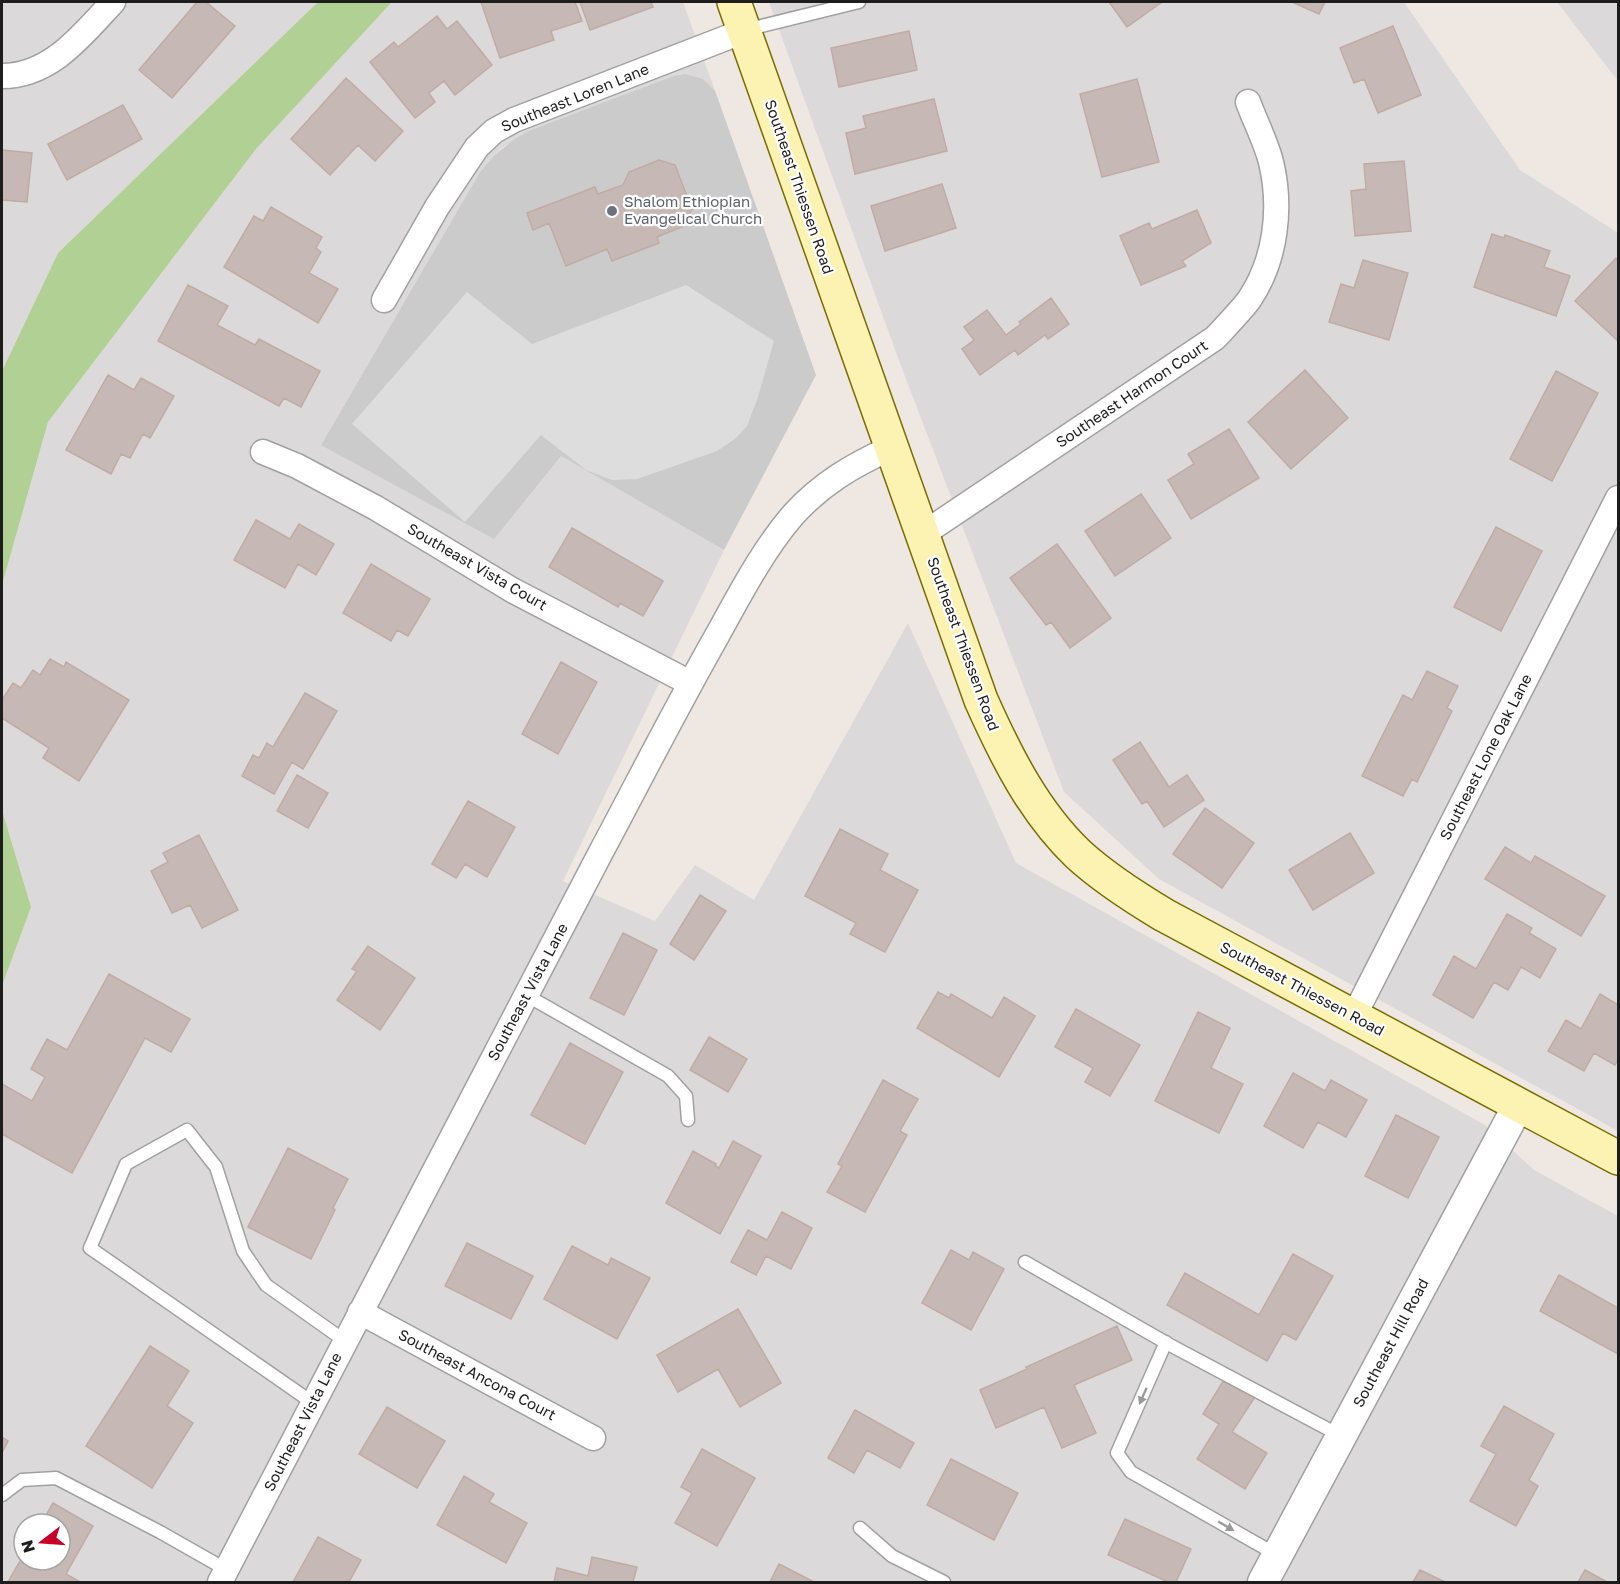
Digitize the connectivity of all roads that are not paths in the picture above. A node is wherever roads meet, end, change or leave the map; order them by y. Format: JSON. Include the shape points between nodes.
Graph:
{"nodes":[{"id":1,"x":113,"y":2,"type":"edge"},
{"id":2,"x":860,"y":2,"type":"edge"},
{"id":3,"x":739,"y":16,"type":"edge"},
{"id":4,"x":2,"y":76,"type":"edge"},
{"id":5,"x":1248,"y":102,"type":"dead end"},
{"id":6,"x":384,"y":300,"type":"dead end"},
{"id":7,"x":891,"y":448,"type":"junction"},
{"id":8,"x":263,"y":452,"type":"dead end"},
{"id":9,"x":1618,"y":498,"type":"edge"},
{"id":10,"x":922,"y":534,"type":"junction"},
{"id":11,"x":690,"y":683,"type":"junction"},
{"id":12,"x":526,"y":995,"type":"junction"},
{"id":13,"x":1354,"y":1016,"type":"junction"},
{"id":14,"x":1519,"y":1104,"type":"junction"},
{"id":15,"x":688,"y":1120,"type":"dead end"},
{"id":16,"x":1618,"y":1158,"type":"edge"},
{"id":17,"x":1025,"y":1262,"type":"dead end"},
{"id":18,"x":360,"y":1312,"type":"junction"},
{"id":19,"x":345,"y":1341,"type":"junction"},
{"id":20,"x":1166,"y":1342,"type":"junction"},
{"id":21,"x":313,"y":1403,"type":"junction"},
{"id":22,"x":1341,"y":1437,"type":"junction"},
{"id":23,"x":593,"y":1438,"type":"dead end"},
{"id":24,"x":2,"y":1496,"type":"edge"},
{"id":25,"x":860,"y":1528,"type":"dead end"},
{"id":26,"x":1277,"y":1555,"type":"junction"},
{"id":27,"x":223,"y":1576,"type":"edge"},
{"id":28,"x":944,"y":1582,"type":"edge"},
{"id":29,"x":1263,"y":1582,"type":"edge"}],
"edges":[{"from":1,"to":4,"type":"street","via":[[71,47],[45,65],[15,76]]},
{"from":2,"to":3,"type":"lane"},
{"from":3,"to":6,"type":"street","name":"Southeast Loren Lane","via":[[494,131],[477,147],[437,207]]},
{"from":3,"to":7,"type":"main road","name":"Southeast Thiessen Road"},
{"from":5,"to":10,"type":"street","name":"Southeast Harmon Court","via":[[1271,160],[1277,216],[1263,274],[1249,300],[1215,338]]},
{"from":7,"to":10,"type":"main road","name":"Southeast Thiessen Road"},
{"from":7,"to":11,"type":"street","name":"Southeast Vista Lane","via":[[834,477],[792,516],[740,594]]},
{"from":8,"to":11,"type":"street","name":"Southeast Vista Court","via":[[376,508],[512,590]]},
{"from":9,"to":13,"type":"street","name":"Southeast Lone Oak Lane"},
{"from":10,"to":13,"type":"main road","name":"Southeast Thiessen Road","via":[[981,700],[1016,773],[1059,833],[1079,855],[1164,915]]},
{"from":11,"to":12,"type":"street","name":"Southeast Vista Lane"},
{"from":12,"to":15,"type":"lane","via":[[668,1076],[686,1096]]},
{"from":12,"to":18,"type":"street","name":"Southeast Vista Lane"},
{"from":13,"to":14,"type":"main road","name":"Southeast Thiessen Road"},
{"from":14,"to":16,"type":"main road","name":"Southeast Thiessen Road"},
{"from":14,"to":22,"type":"street","name":"Southeast Hill Road"},
{"from":17,"to":20,"type":"lane"},
{"from":18,"to":19,"type":"street","name":"Southeast Vista Lane"},
{"from":18,"to":23,"type":"street","name":"Southeast Ancona Court"},
{"from":19,"to":21,"type":"street","name":"Southeast Vista Lane"},
{"from":19,"to":21,"type":"lane","via":[[266,1285],[243,1251],[216,1167],[187,1130],[126,1164],[90,1248]]},
{"from":20,"to":22,"type":"lane"},
{"from":20,"to":26,"type":"lane","one_way":true,"via":[[1117,1453],[1131,1472]]},
{"from":21,"to":27,"type":"street","name":"Southeast Vista Lane"},
{"from":22,"to":26,"type":"street","name":"Southeast Hill Road"},
{"from":24,"to":27,"type":"lane","via":[[22,1480],[56,1478],[160,1532]]},
{"from":25,"to":28,"type":"lane","via":[[892,1556]]},
{"from":26,"to":29,"type":"street","name":"Southeast Hill Road"}]}
